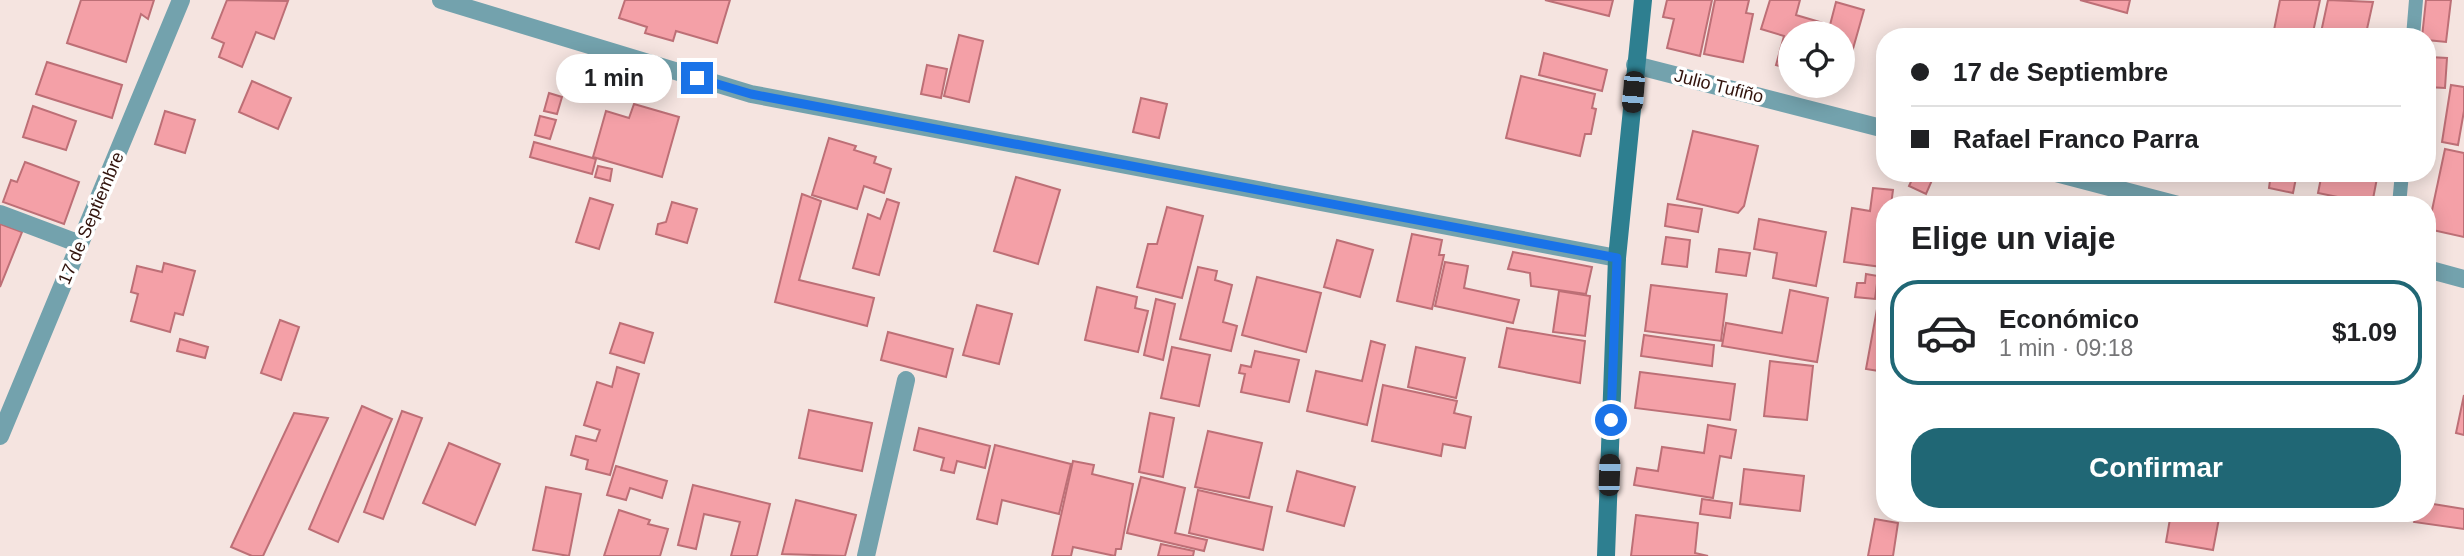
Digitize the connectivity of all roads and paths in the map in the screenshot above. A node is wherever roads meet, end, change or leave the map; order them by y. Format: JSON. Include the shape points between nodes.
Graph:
{"nodes":[{"id":1,"x":181,"y":0,"type":"edge"},
{"id":2,"x":1643,"y":0,"type":"edge"},
{"id":3,"x":2416,"y":0,"type":"edge"},
{"id":4,"x":453,"y":2,"type":"edge"},
{"id":5,"x":2414,"y":28,"type":"edge"},
{"id":6,"x":1635,"y":65,"type":"junction"},
{"id":7,"x":1876,"y":127,"type":"edge"},
{"id":8,"x":2090,"y":182,"type":"edge"},
{"id":9,"x":2144,"y":196,"type":"edge"},
{"id":10,"x":0,"y":214,"type":"edge"},
{"id":11,"x":80,"y":244,"type":"junction"},
{"id":12,"x":1617,"y":258,"type":"junction"},
{"id":13,"x":2436,"y":271,"type":"edge"},
{"id":14,"x":2464,"y":279,"type":"edge"},
{"id":15,"x":906,"y":380,"type":"dead end"},
{"id":16,"x":0,"y":436,"type":"edge"},
{"id":17,"x":866,"y":556,"type":"edge"},
{"id":18,"x":1606,"y":556,"type":"edge"}],
"edges":[{"from":1,"to":11,"type":"street","name":"17 de Septiembre"},
{"from":2,"to":6,"type":"street"},
{"from":3,"to":5,"type":"lane"},
{"from":4,"to":12,"type":"street","via":[[751,94]]},
{"from":6,"to":7,"type":"street","name":"Julio Tufiño"},
{"from":6,"to":12,"type":"street"},
{"from":8,"to":9,"type":"street"},
{"from":10,"to":11,"type":"street"},
{"from":11,"to":16,"type":"street","name":"17 de Septiembre"},
{"from":12,"to":18,"type":"street"},
{"from":13,"to":14,"type":"street"},
{"from":15,"to":17,"type":"street"}]}
